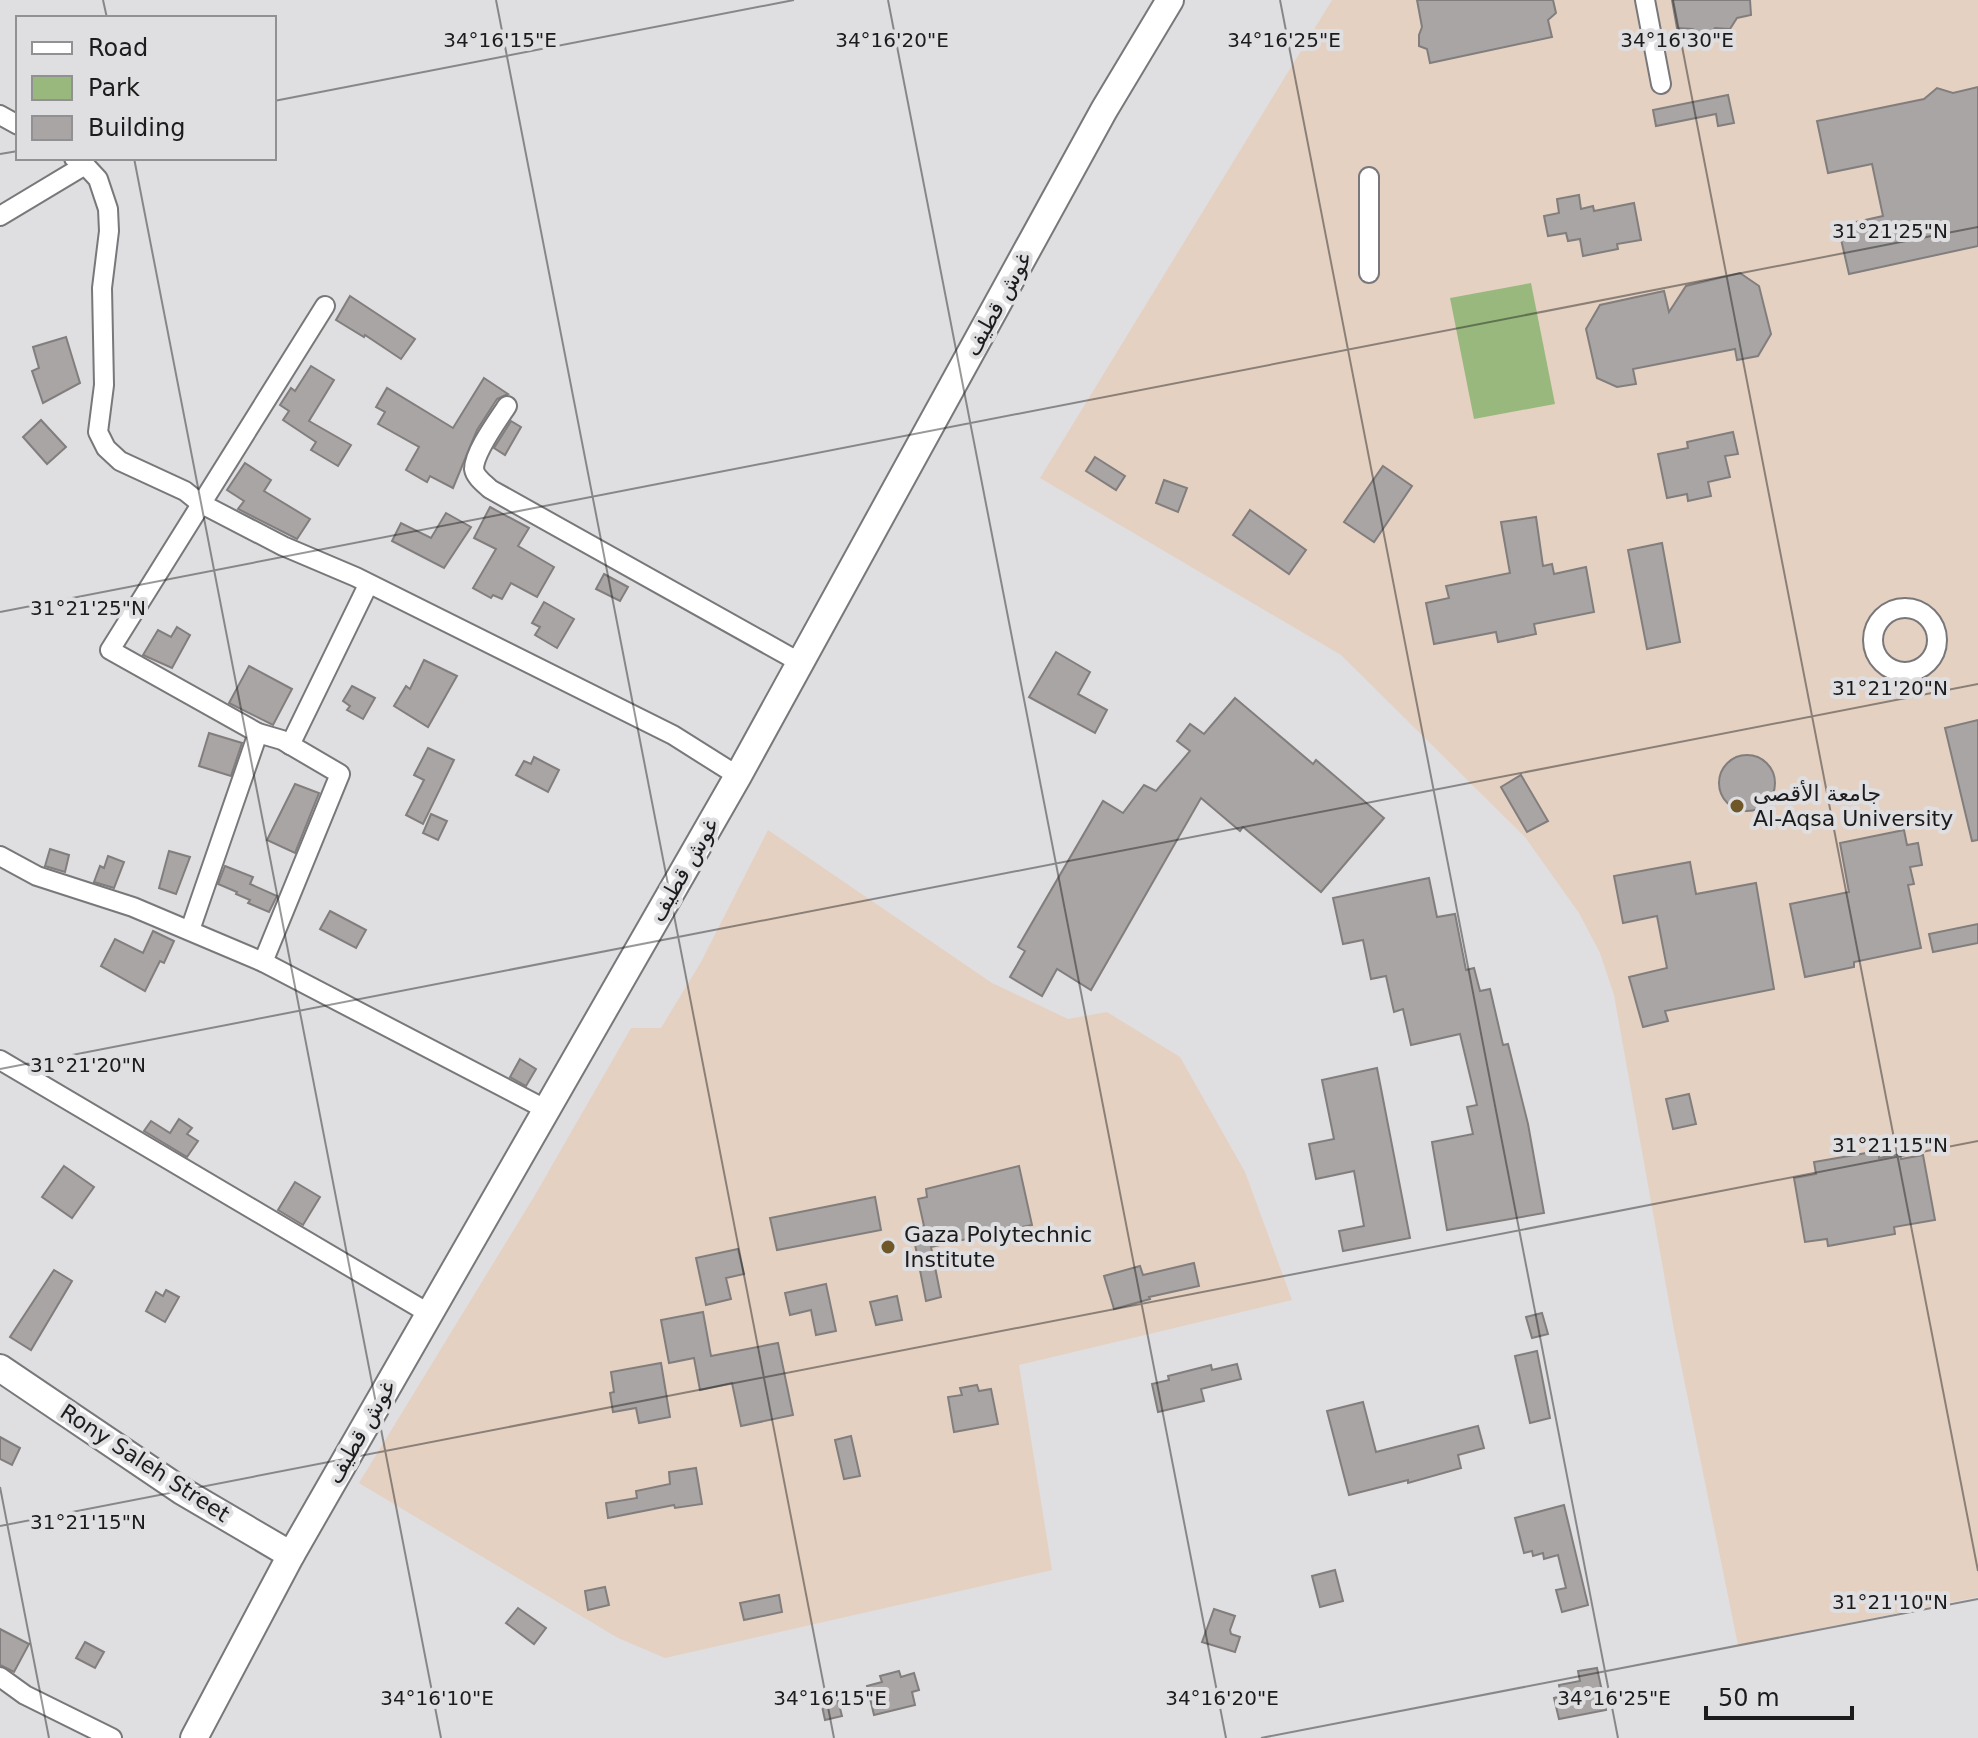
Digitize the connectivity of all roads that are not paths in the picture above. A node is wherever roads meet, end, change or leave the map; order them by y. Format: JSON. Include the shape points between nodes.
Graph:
{"nodes":[{"id":1,"x":1170,"y":0,"type":"edge"},
{"id":2,"x":1645,"y":0,"type":"edge"},
{"id":3,"x":1661,"y":84,"type":"dead end"},
{"id":4,"x":80,"y":162,"type":"edge"},
{"id":5,"x":1369,"y":177,"type":"dead end"},
{"id":6,"x":0,"y":216,"type":"edge"},
{"id":7,"x":1369,"y":273,"type":"dead end"},
{"id":8,"x":325,"y":306,"type":"dead end"},
{"id":9,"x":507,"y":406,"type":"dead end"},
{"id":10,"x":200,"y":503,"type":"junction"},
{"id":11,"x":368,"y":585,"type":"junction"},
{"id":12,"x":801,"y":663,"type":"junction"},
{"id":13,"x":258,"y":733,"type":"junction"},
{"id":14,"x":290,"y":745,"type":"junction"},
{"id":15,"x":738,"y":776,"type":"junction"},
{"id":16,"x":0,"y":856,"type":"edge"},
{"id":17,"x":190,"y":930,"type":"junction"},
{"id":18,"x":263,"y":962,"type":"junction"},
{"id":19,"x":0,"y":1060,"type":"edge"},
{"id":20,"x":547,"y":1110,"type":"junction"},
{"id":21,"x":430,"y":1314,"type":"junction"},
{"id":22,"x":0,"y":1368,"type":"edge"},
{"id":23,"x":291,"y":1555,"type":"junction"},
{"id":24,"x":0,"y":1677,"type":"edge"},
{"id":25,"x":112,"y":1738,"type":"edge"},
{"id":26,"x":194,"y":1738,"type":"edge"}],
"edges":[{"from":1,"to":12,"type":"main road","name":"غوش قطيف","via":[[1104,110]]},
{"from":2,"to":3,"type":"street"},
{"from":4,"to":6,"type":"street"},
{"from":4,"to":10,"type":"street","via":[[98,179],[108,209],[101,443],[120,461]]},
{"from":5,"to":7,"type":"street"},
{"from":8,"to":10,"type":"street"},
{"from":9,"to":12,"type":"street","via":[[474,468],[490,489]]},
{"from":10,"to":11,"type":"street"},
{"from":10,"to":13,"type":"street","via":[[110,650]]},
{"from":11,"to":14,"type":"street"},
{"from":11,"to":15,"type":"street","via":[[673,735]]},
{"from":12,"to":15,"type":"main road","name":"غوش قطيف"},
{"from":13,"to":14,"type":"street"},
{"from":13,"to":17,"type":"street"},
{"from":14,"to":18,"type":"street","via":[[340,774]]},
{"from":15,"to":20,"type":"main road","name":"غوش قطيف"},
{"from":16,"to":17,"type":"street","via":[[37,876]]},
{"from":17,"to":18,"type":"street"},
{"from":18,"to":20,"type":"street"},
{"from":19,"to":21,"type":"street"},
{"from":20,"to":21,"type":"main road","name":"غوش قطيف"},
{"from":21,"to":23,"type":"main road","name":"غوش قطيف"},
{"from":22,"to":23,"type":"main road","name":"Rony Saleh Street","via":[[182,1491]]},
{"from":23,"to":26,"type":"main road","name":"غوش قطيف"},
{"from":24,"to":25,"type":"street"}]}
